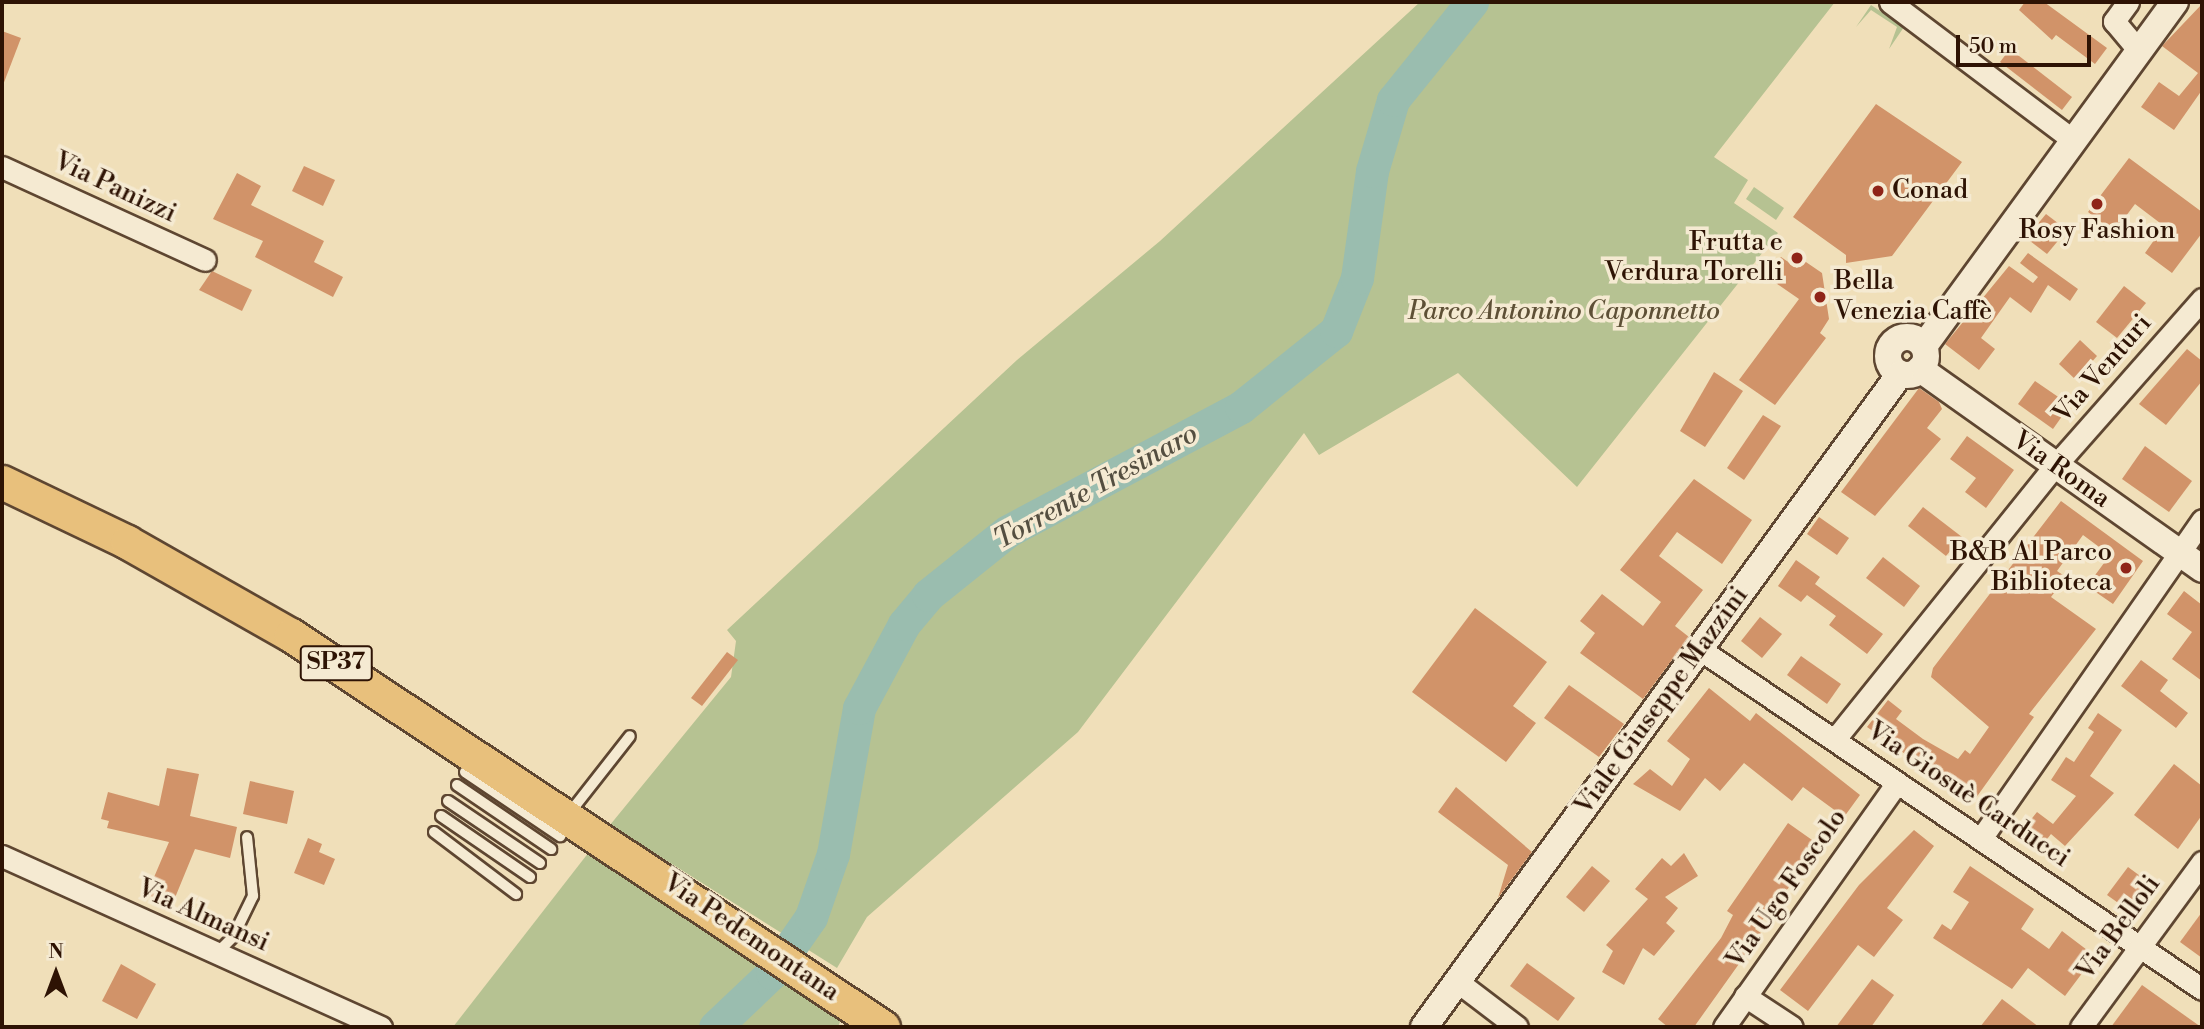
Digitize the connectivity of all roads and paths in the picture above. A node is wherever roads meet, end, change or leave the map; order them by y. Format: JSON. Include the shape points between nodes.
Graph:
{"nodes":[{"id":1,"x":1890,"y":2,"type":"edge"},
{"id":2,"x":2128,"y":2,"type":"edge"},
{"id":3,"x":2175,"y":2,"type":"edge"},
{"id":4,"x":2139,"y":51,"type":"junction"},
{"id":5,"x":2073,"y":140,"type":"junction"},
{"id":6,"x":2,"y":167,"type":"edge"},
{"id":7,"x":205,"y":260,"type":"dead end"},
{"id":8,"x":2202,"y":299,"type":"edge"},
{"id":9,"x":1915,"y":363,"type":"junction"},
{"id":10,"x":2054,"y":467,"type":"junction"},
{"id":11,"x":2,"y":482,"type":"edge"},
{"id":12,"x":2202,"y":520,"type":"edge"},
{"id":13,"x":2178,"y":553,"type":"junction"},
{"id":14,"x":2202,"y":569,"type":"edge"},
{"id":15,"x":1701,"y":650,"type":"junction"},
{"id":16,"x":630,"y":736,"type":"dead end"},
{"id":17,"x":1835,"y":739,"type":"junction"},
{"id":18,"x":465,"y":772,"type":"dead end"},
{"id":19,"x":1896,"y":784,"type":"junction"},
{"id":20,"x":457,"y":785,"type":"dead end"},
{"id":21,"x":448,"y":801,"type":"dead end"},
{"id":22,"x":441,"y":816,"type":"dead end"},
{"id":23,"x":564,"y":825,"type":"junction"},
{"id":24,"x":434,"y":832,"type":"dead end"},
{"id":25,"x":247,"y":837,"type":"dead end"},
{"id":26,"x":1982,"y":837,"type":"junction"},
{"id":27,"x":551,"y":849,"type":"dead end"},
{"id":28,"x":2,"y":856,"type":"edge"},
{"id":29,"x":2202,"y":862,"type":"edge"},
{"id":30,"x":540,"y":863,"type":"dead end"},
{"id":31,"x":530,"y":877,"type":"dead end"},
{"id":32,"x":516,"y":894,"type":"dead end"},
{"id":33,"x":2141,"y":948,"type":"junction"},
{"id":34,"x":217,"y":953,"type":"junction"},
{"id":35,"x":1458,"y":982,"type":"junction"},
{"id":36,"x":2202,"y":989,"type":"edge"},
{"id":37,"x":1745,"y":996,"type":"junction"},
{"id":38,"x":874,"y":1021,"type":"edge"},
{"id":39,"x":381,"y":1027,"type":"edge"},
{"id":40,"x":1424,"y":1027,"type":"edge"},
{"id":41,"x":1517,"y":1027,"type":"edge"},
{"id":42,"x":1724,"y":1027,"type":"edge"},
{"id":43,"x":1792,"y":1027,"type":"edge"},
{"id":44,"x":2081,"y":1027,"type":"edge"}],
"edges":[{"from":1,"to":5,"type":"street"},
{"from":2,"to":4,"type":"street","via":[[2114,21]]},
{"from":3,"to":4,"type":"street","name":"Viale Giuseppe Mazzini"},
{"from":4,"to":5,"type":"street","name":"Viale Giuseppe Mazzini"},
{"from":5,"to":9,"type":"street","name":"Viale Giuseppe Mazzini"},
{"from":6,"to":7,"type":"street","name":"Via Panizzi"},
{"from":8,"to":10,"type":"street","name":"Via Venturi"},
{"from":9,"to":10,"type":"street","name":"Via Roma"},
{"from":9,"to":15,"type":"street","name":"Viale Giuseppe Mazzini"},
{"from":10,"to":13,"type":"street","name":"Via Roma"},
{"from":10,"to":17,"type":"street","name":"Via Venturi"},
{"from":11,"to":23,"type":"main road","number":"SP37","via":[[127,542],[291,635]]},
{"from":12,"to":13,"type":"street"},
{"from":13,"to":14,"type":"street","name":"Via Roma"},
{"from":13,"to":26,"type":"street"},
{"from":15,"to":17,"type":"street","name":"Via Giosuè Carducci"},
{"from":15,"to":35,"type":"street","name":"Viale Giuseppe Mazzini"},
{"from":16,"to":23,"type":"lane"},
{"from":17,"to":19,"type":"street","name":"Via Giosuè Carducci"},
{"from":18,"to":23,"type":"lane"},
{"from":19,"to":26,"type":"street","name":"Via Giosuè Carducci"},
{"from":19,"to":37,"type":"street","name":"Via Ugo Foscolo"},
{"from":20,"to":27,"type":"lane"},
{"from":21,"to":30,"type":"lane"},
{"from":22,"to":31,"type":"lane"},
{"from":23,"to":38,"type":"main road","name":"Via Pedemontana","number":"SP37","via":[[654,873]]},
{"from":24,"to":32,"type":"lane"},
{"from":25,"to":34,"type":"lane","via":[[253,896],[233,937]]},
{"from":26,"to":33,"type":"street","name":"Via Giosuè Carducci"},
{"from":28,"to":34,"type":"street","name":"Via Almansi"},
{"from":29,"to":33,"type":"street","name":"Via Belloli"},
{"from":33,"to":36,"type":"street","name":"Via Giosuè Carducci"},
{"from":33,"to":44,"type":"street","name":"Via Belloli"},
{"from":34,"to":39,"type":"street","name":"Via Almansi"},
{"from":35,"to":40,"type":"street","name":"Viale Giuseppe Mazzini"},
{"from":35,"to":41,"type":"street"},
{"from":37,"to":42,"type":"street","name":"Via Ugo Foscolo"},
{"from":37,"to":43,"type":"street"}]}
